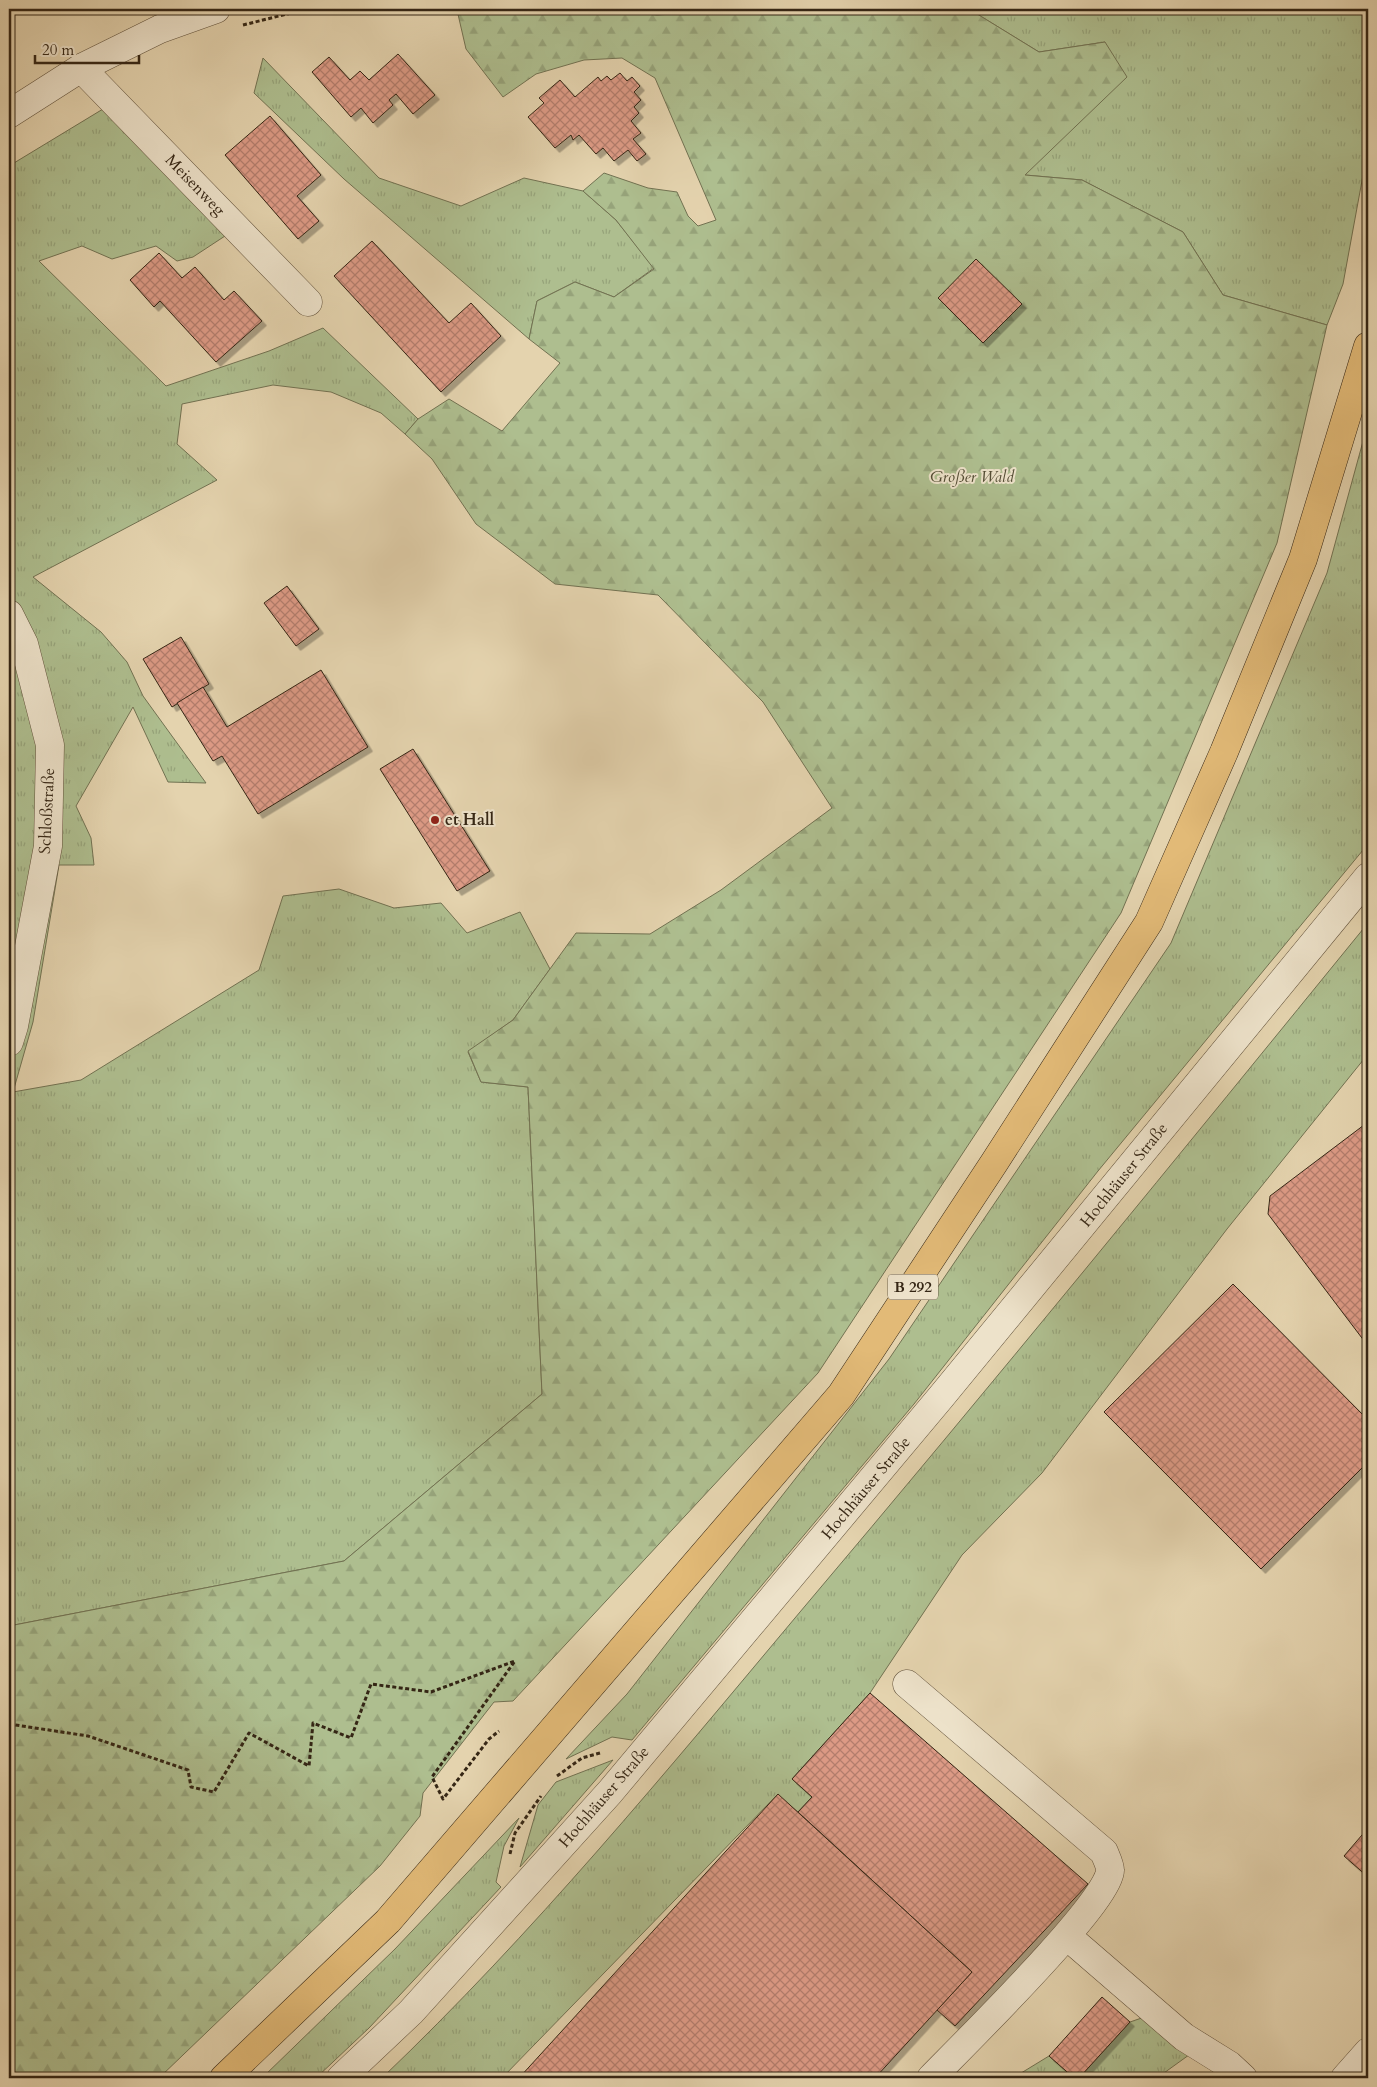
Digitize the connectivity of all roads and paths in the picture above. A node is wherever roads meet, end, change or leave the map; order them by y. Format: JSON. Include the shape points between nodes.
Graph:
{"nodes":[{"id":1,"x":216,"y":9,"type":"edge"},
{"id":2,"x":82,"y":68,"type":"junction"},
{"id":3,"x":9,"y":114,"type":"edge"},
{"id":4,"x":308,"y":302,"type":"dead end"},
{"id":5,"x":1368,"y":346,"type":"edge"},
{"id":6,"x":9,"y":614,"type":"edge"},
{"id":7,"x":1368,"y":877,"type":"edge"},
{"id":8,"x":9,"y":1042,"type":"edge"},
{"id":9,"x":907,"y":1684,"type":"dead end"},
{"id":10,"x":9,"y":1724,"type":"edge"},
{"id":11,"x":498,"y":1732,"type":"dead end"},
{"id":12,"x":640,"y":1756,"type":"junction"},
{"id":13,"x":552,"y":1780,"type":"dead end"},
{"id":14,"x":546,"y":1788,"type":"dead end"},
{"id":15,"x":516,"y":1897,"type":"junction"},
{"id":16,"x":1067,"y":1936,"type":"junction"},
{"id":17,"x":1368,"y":2052,"type":"edge"},
{"id":18,"x":224,"y":2078,"type":"edge"},
{"id":19,"x":340,"y":2078,"type":"edge"},
{"id":20,"x":932,"y":2078,"type":"edge"},
{"id":21,"x":1243,"y":2078,"type":"edge"},
{"id":22,"x":1345,"y":2078,"type":"edge"}],
"edges":[{"from":1,"to":2,"type":"street","via":[[160,29]]},
{"from":2,"to":3,"type":"street"},
{"from":2,"to":4,"type":"street","name":"Meisenweg"},
{"from":5,"to":18,"type":"highway","number":"B 292","via":[[1303,559],[1224,752],[1149,922],[984,1180],[841,1395],[388,1921]]},
{"from":6,"to":8,"type":"street","name":"Schloßstraße","via":[[24,644],[50,745],[48,846]]},
{"from":7,"to":12,"type":"street","name":"Hochhäuser Straße","via":[[948,1390]]},
{"from":9,"to":16,"type":"street","via":[[1104,1852],[1110,1871],[1102,1892]]},
{"from":10,"to":11,"type":"path","via":[[88,1736],[188,1770],[191,1787],[214,1792],[249,1733],[309,1766],[313,1723],[351,1738],[371,1684],[432,1692],[516,1661],[432,1777],[443,1799],[488,1739]]},
{"from":12,"to":13,"type":"path","via":[[621,1747],[582,1758]]},
{"from":12,"to":15,"type":"street","name":"Hochhäuser Straße"},
{"from":14,"to":15,"type":"path","via":[[516,1833],[503,1878]]},
{"from":15,"to":19,"type":"street","name":"Hochhäuser Straße","via":[[411,2012]]},
{"from":16,"to":20,"type":"street"},
{"from":16,"to":21,"type":"street","via":[[1184,2037],[1229,2065]]},
{"from":17,"to":22,"type":"street"}]}
